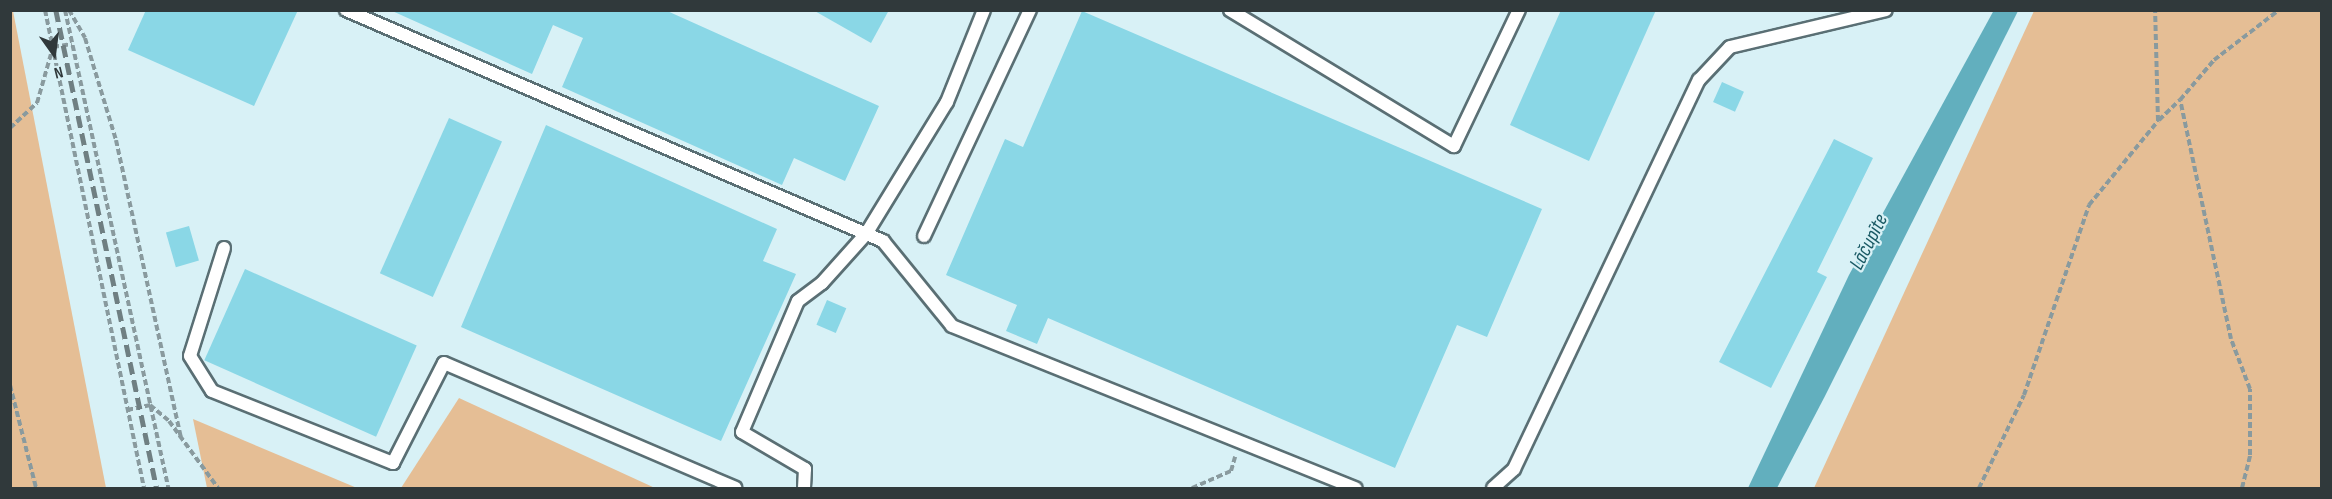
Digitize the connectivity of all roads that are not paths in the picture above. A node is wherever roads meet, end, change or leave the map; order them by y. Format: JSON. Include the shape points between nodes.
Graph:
{"nodes":[{"id":1,"x":346,"y":10,"type":"edge"},
{"id":2,"x":984,"y":10,"type":"edge"},
{"id":3,"x":1030,"y":10,"type":"edge"},
{"id":4,"x":1230,"y":10,"type":"edge"},
{"id":5,"x":1519,"y":10,"type":"edge"},
{"id":6,"x":1886,"y":10,"type":"edge"},
{"id":7,"x":866,"y":234,"type":"junction"},
{"id":8,"x":924,"y":236,"type":"dead end"},
{"id":9,"x":224,"y":248,"type":"dead end"},
{"id":10,"x":735,"y":489,"type":"edge"},
{"id":11,"x":804,"y":489,"type":"edge"},
{"id":12,"x":1356,"y":489,"type":"edge"},
{"id":13,"x":1493,"y":489,"type":"edge"}],
"edges":[{"from":1,"to":7,"type":"lane"},
{"from":2,"to":7,"type":"lane","via":[[947,102]]},
{"from":3,"to":8,"type":"lane"},
{"from":4,"to":5,"type":"lane","via":[[1454,146]]},
{"from":6,"to":13,"type":"lane","via":[[1730,48],[1699,80],[1514,470]]},
{"from":7,"to":11,"type":"lane","via":[[822,284],[798,301],[742,432],[805,469]]},
{"from":7,"to":12,"type":"lane","via":[[890,249],[952,326]]},
{"from":9,"to":10,"type":"lane","via":[[190,356],[212,391],[393,463],[444,363]]}]}
